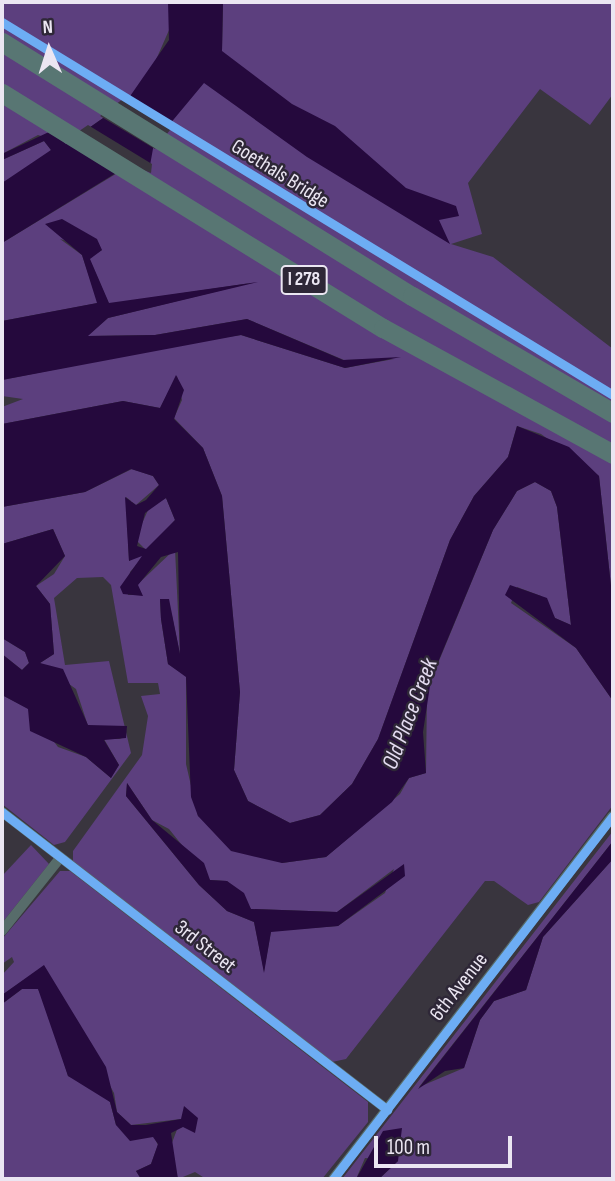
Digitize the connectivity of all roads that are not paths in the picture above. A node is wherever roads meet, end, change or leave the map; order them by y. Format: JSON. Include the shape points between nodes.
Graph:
{"nodes":[{"id":1,"x":2,"y":42,"type":"edge"},
{"id":2,"x":2,"y":93,"type":"edge"},
{"id":3,"x":613,"y":413,"type":"edge"},
{"id":4,"x":613,"y":454,"type":"edge"},
{"id":5,"x":2,"y":812,"type":"edge"},
{"id":6,"x":613,"y":816,"type":"edge"},
{"id":7,"x":60,"y":858,"type":"junction"},
{"id":8,"x":2,"y":931,"type":"edge"},
{"id":9,"x":387,"y":1110,"type":"junction"},
{"id":10,"x":333,"y":1179,"type":"edge"}],
"edges":[{"from":1,"to":3,"type":"highway","name":"Goethals Bridge","number":"I 278","via":[[421,302]]},
{"from":2,"to":4,"type":"highway","number":"I 278","via":[[383,328]]},
{"from":5,"to":7,"type":"street","name":"3rd Street"},
{"from":6,"to":9,"type":"street","name":"6th Avenue"},
{"from":7,"to":8,"type":"street"},
{"from":7,"to":9,"type":"street","name":"3rd Street"},
{"from":9,"to":10,"type":"street","name":"6th Avenue"}]}
